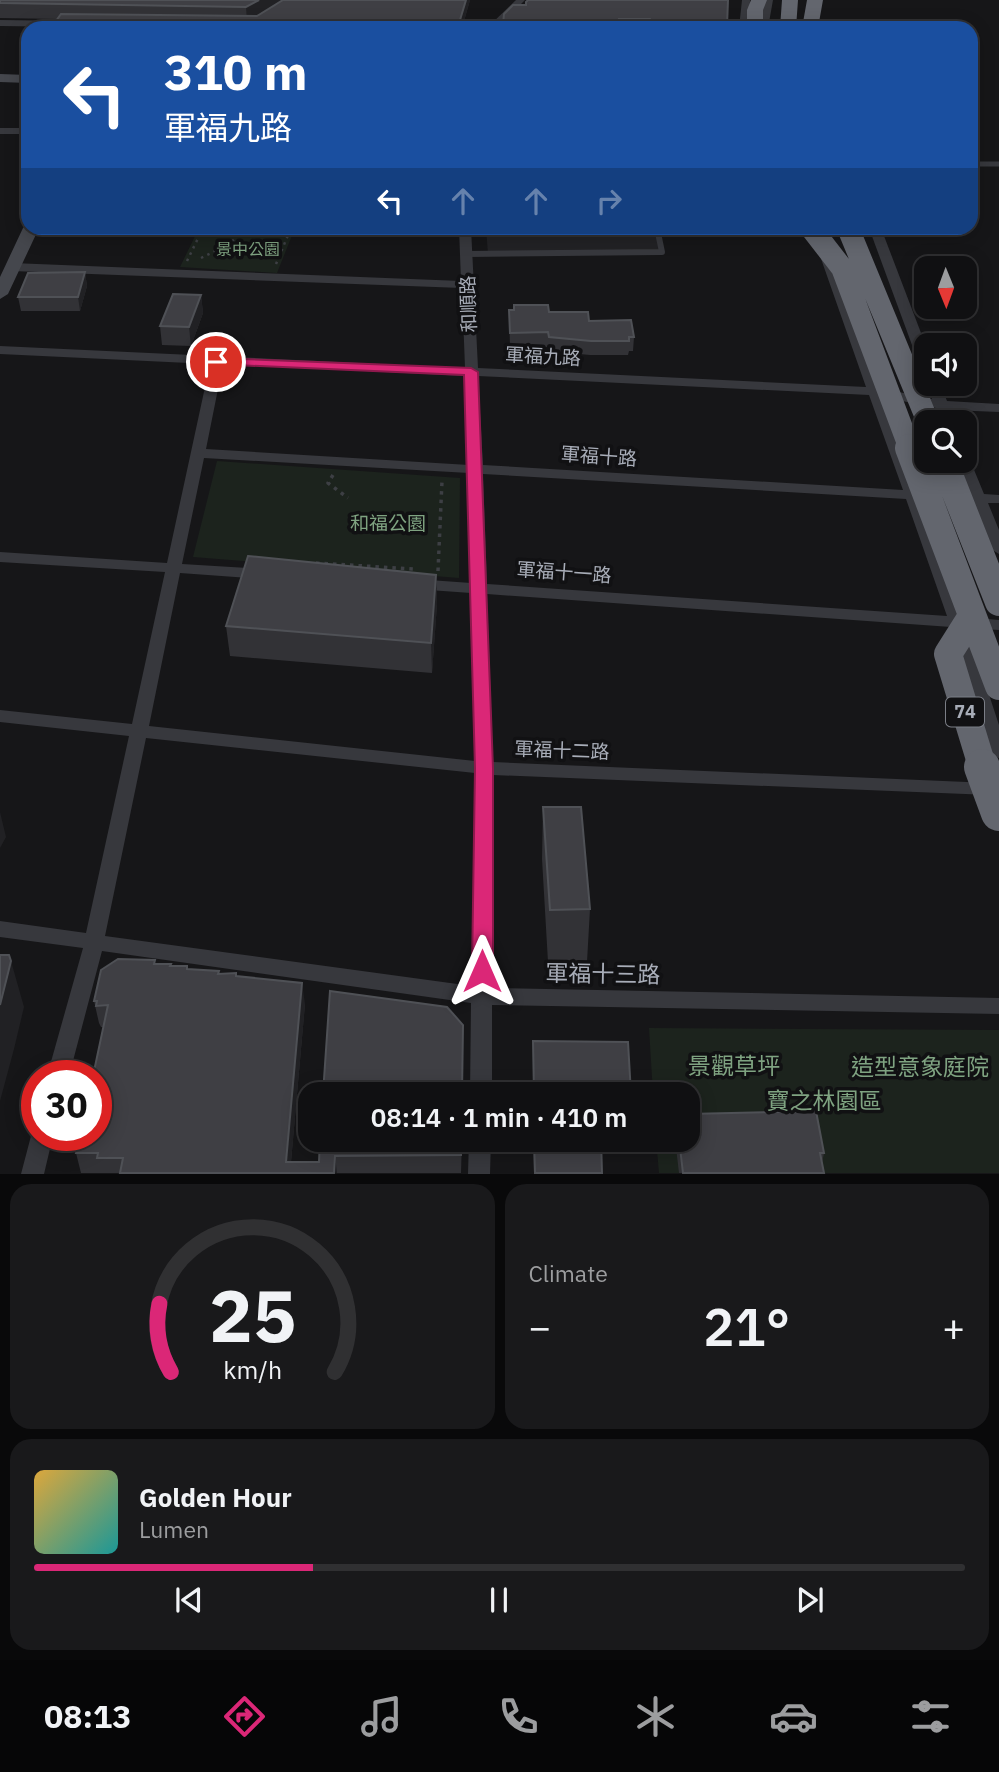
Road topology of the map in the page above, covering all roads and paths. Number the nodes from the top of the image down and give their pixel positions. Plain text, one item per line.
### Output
1 (521, 0) edge
2 (746, 0) edge
3 (759, 0) edge
4 (769, 0) edge
5 (776, 0) edge
6 (790, 0) edge
7 (817, 0) edge
8 (499, 21) edge
9 (744, 21) edge
10 (755, 21) edge
11 (764, 21) edge
12 (772, 21) edge
13 (788, 21) edge
14 (812, 21) edge
15 (816, 21) edge
16 (0, 23) edge
17 (21, 23) edge
18 (0, 78) edge
19 (21, 79) edge
20 (0, 131) edge
21 (21, 131) edge
22 (978, 164) edge
23 (999, 164) edge
24 (28, 235) edge
25 (228, 235) edge
26 (288, 235) edge
27 (465, 235) edge
28 (659, 235) edge
29 (816, 235) edge
30 (818, 235) edge
31 (829, 235) edge
32 (851, 235) edge
33 (878, 235) edge
34 (233, 242) junction
35 (281, 251) junction
36 (466, 254) junction
37 (201, 258) dead end
38 (12, 267) junction
39 (842, 268) junction
40 (274, 270) dead end
41 (467, 285) junction
42 (0, 294) edge
43 (914, 333) edge
44 (0, 350) edge
45 (216, 362) junction
46 (471, 372) junction
47 (874, 391) junction
48 (999, 408) edge
49 (926, 410) edge
50 (933, 410) edge
51 (973, 410) edge
52 (196, 453) junction
53 (340, 467) junction
54 (476, 468) junction
55 (327, 472) dead end
56 (946, 473) edge
57 (968, 473) edge
58 (430, 480) dead end
59 (911, 494) junction
60 (348, 498) dead end
61 (978, 498) junction
62 (999, 499) edge
63 (999, 549) edge
64 (0, 557) edge
65 (303, 562) edge
66 (171, 568) junction
67 (282, 575) edge
68 (394, 582) edge
69 (478, 588) junction
70 (982, 616) edge
71 (999, 686) edge
72 (0, 716) edge
73 (138, 731) junction
74 (999, 752) edge
75 (484, 768) junction
76 (999, 790) edge
77 (999, 813) edge
78 (0, 929) edge
79 (94, 943) junction
80 (482, 996) junction
81 (999, 1006) edge
82 (62, 1060) edge
83 (481, 1082) edge
84 (38, 1151) edge
85 (480, 1152) edge
86 (32, 1174) edge
87 (480, 1174) edge

1 - 8 street
2 - 9 street
3 - 10 highway
4 - 11 street
5 - 12 highway
6 - 13 highway
7 - 14 highway
7 - 15 street
16 - 17 street
18 - 19 street
20 - 21 street
22 - 23 lane
24 - 38 street
25 - 34 path
26 - 35 path
27 - 36 street, 和順路
28 - 36 lane
29 - 47 street
30 - 39 highway, bridge
31 - 39 highway, 74, bridge
32 - 50 highway, bridge
33 - 43 street
34 - 35 path
34 - 37 path
35 - 40 path
36 - 41 street, 和順路
38 - 41 street
38 - 42 street
39 - 70 highway, 74, bridge
41 - 46 street, 和順路
44 - 45 street, 軍福九路
45 - 46 street, 軍福九路
45 - 52 street
46 - 47 street, 軍福九路
46 - 54 street, 和順路
47 - 49 street, 軍福九路
47 - 59 street
48 - 51 street, 軍福九路
52 - 53 street, 軍福十路
52 - 66 street
53 - 54 street, 軍福十路
53 - 55 path
53 - 60 path
54 - 59 street, 軍福十路
54 - 69 street, 和順路
56 - 70 highway, 74, bridge
57 - 61 street
58 - 65 path
59 - 61 street, 軍福十路
59 - 70 street
61 - 62 street, 軍福十路
61 - 63 street
64 - 66 street
66 - 67 street
66 - 73 street
68 - 69 street, 軍福十一路
69 - 70 street, 軍福十一路
69 - 75 street, 和順路
70 - 71 highway, 74, bridge
70 - 74 street
70 - 77 highway, 74, bridge
72 - 73 street, 軍福十二路
73 - 75 street, 軍福十二路
73 - 79 street
75 - 76 street, 軍福十二路
75 - 80 street, 和順路
78 - 79 street, 軍福十三路
79 - 80 street, 軍福十三路
79 - 82 street
80 - 81 street, 軍福十三路
80 - 83 street, 和順路
84 - 86 street
85 - 87 street

